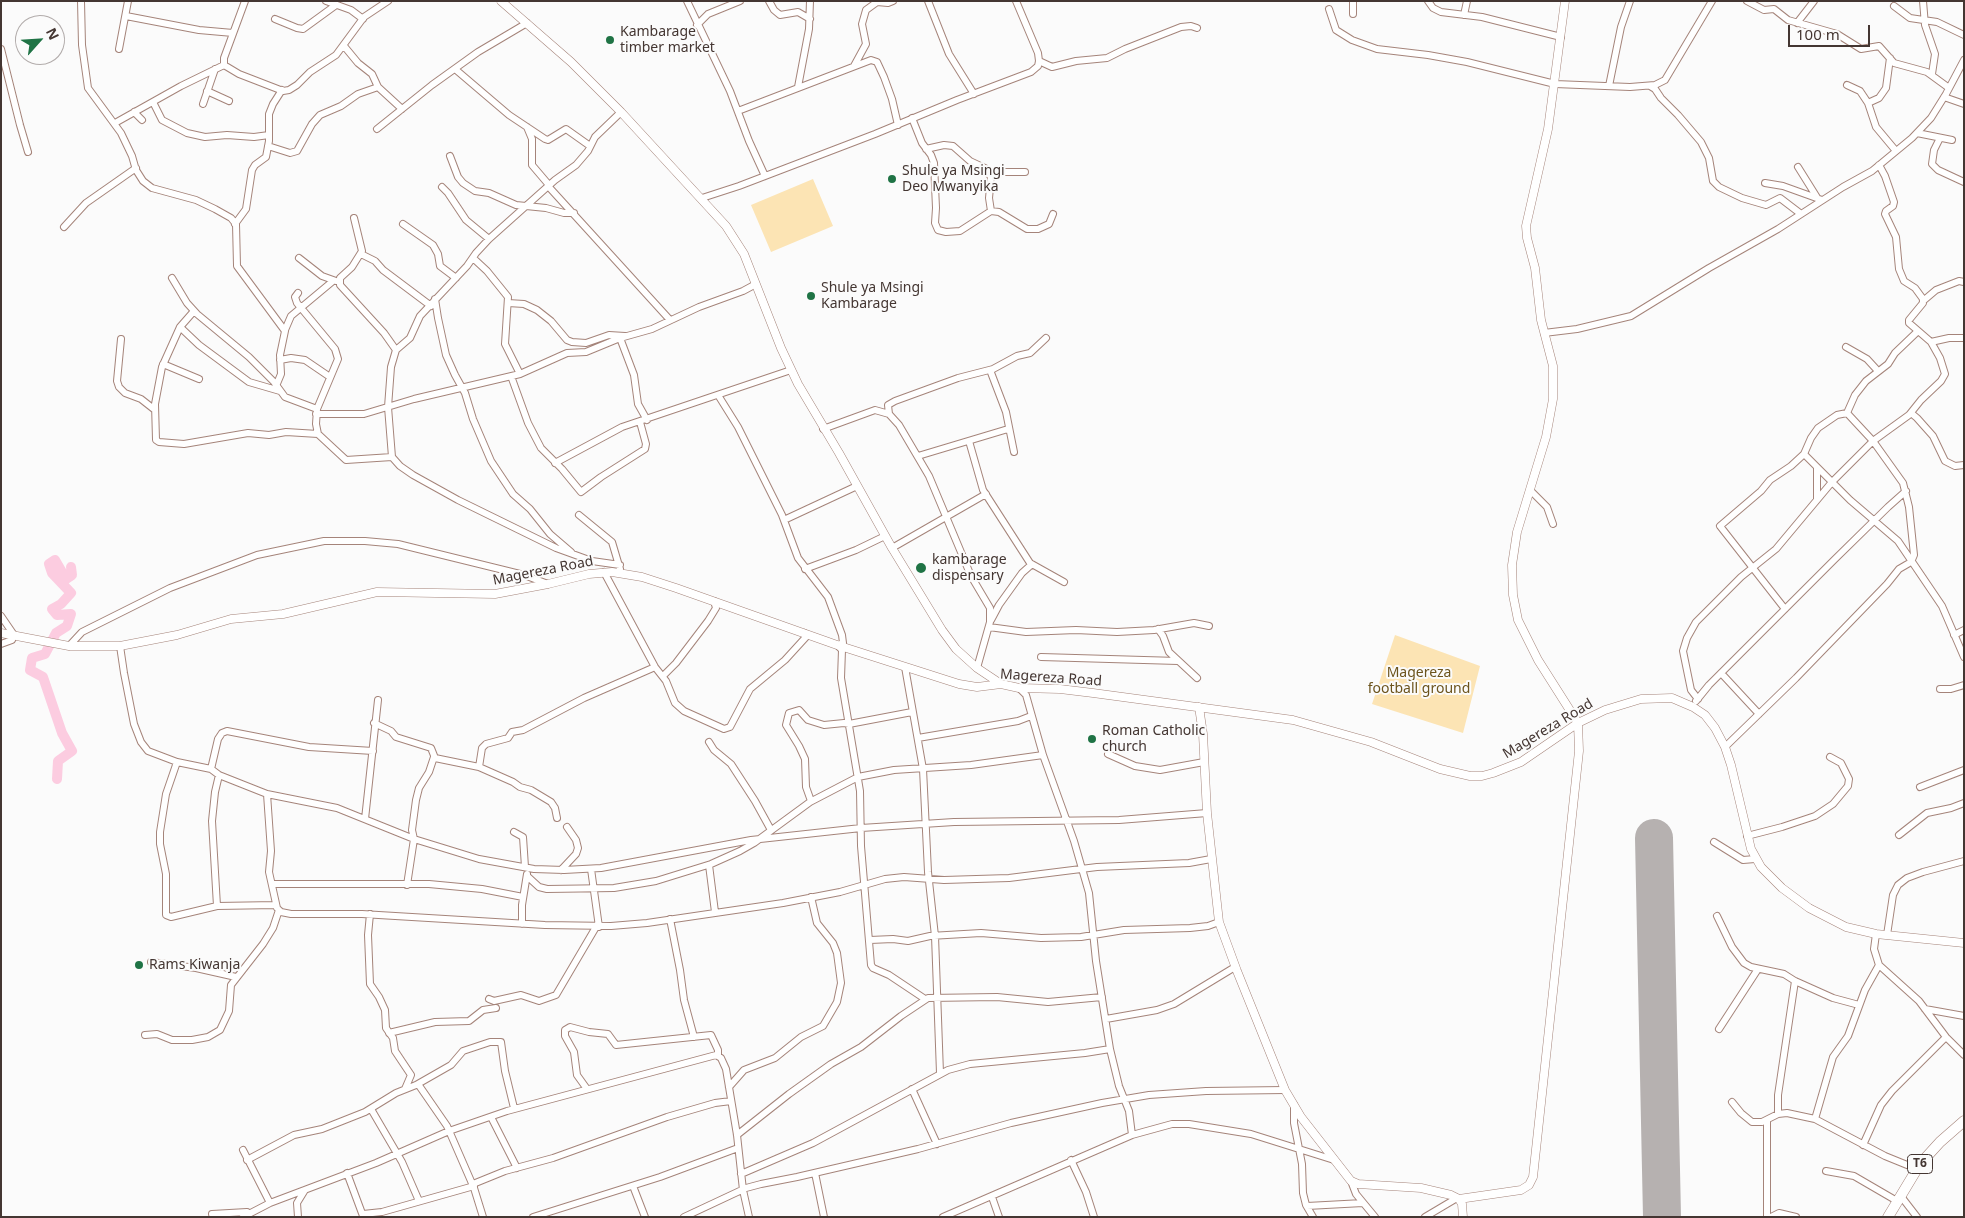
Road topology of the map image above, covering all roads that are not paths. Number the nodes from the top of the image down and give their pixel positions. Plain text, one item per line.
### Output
1 (81, 1) edge
2 (128, 1) edge
3 (245, 1) edge
4 (326, 1) edge
5 (388, 1) edge
6 (501, 1) edge
7 (687, 1) edge
8 (740, 1) edge
9 (769, 1) edge
10 (804, 1) edge
11 (810, 1) edge
12 (893, 1) edge
13 (928, 1) edge
14 (1016, 1) edge
15 (1353, 1) edge
16 (1428, 1) edge
17 (1467, 1) edge
18 (1566, 1) edge
19 (1630, 1) edge
20 (1712, 1) edge
21 (1747, 1) edge
22 (1814, 1) edge
23 (1923, 1) edge
24 (336, 3) edge
25 (1894, 6) dead end
26 (1329, 9) dead end
27 (1353, 14) dead end
28 (1464, 15) junction
29 (126, 16) junction
30 (810, 16) junction
31 (275, 19) dead end
32 (362, 19) junction
33 (1925, 19) junction
34 (527, 23) junction
35 (1797, 24) junction
36 (697, 25) junction
37 (1197, 28) dead end
38 (233, 33) junction
39 (1964, 35) edge
40 (1560, 37) junction
41 (344, 46) junction
42 (119, 49) dead end
43 (1, 50) edge
44 (1890, 58) junction
45 (1964, 60) edge
46 (1039, 61) junction
47 (224, 65) junction
48 (854, 66) junction
49 (215, 69) junction
50 (455, 69) junction
51 (1932, 74) junction
52 (1555, 84) junction
53 (1847, 85) dead end
54 (1609, 86) junction
55 (1650, 86) junction
56 (378, 87) junction
57 (798, 87) junction
58 (1949, 88) junction
59 (282, 90) junction
60 (207, 91) junction
61 (974, 94) junction
62 (1944, 97) junction
63 (230, 101) dead end
64 (153, 102) junction
65 (1868, 103) junction
66 (203, 104) dead end
67 (1964, 104) edge
68 (402, 109) junction
69 (738, 111) junction
70 (134, 112) junction
71 (621, 112) junction
72 (912, 118) junction
73 (142, 120) dead end
74 (115, 123) junction
75 (898, 125) junction
76 (527, 127) junction
77 (377, 129) dead end
78 (1918, 133) junction
79 (269, 135) junction
80 (1940, 138) junction
81 (1952, 140) dead end
82 (268, 146) junction
83 (590, 146) junction
84 (926, 149) junction
85 (1896, 151) junction
86 (28, 152) dead end
87 (450, 156) dead end
88 (1878, 165) junction
89 (1798, 167) dead end
90 (136, 168) junction
91 (988, 172) junction
92 (1025, 172) dead end
93 (765, 176) junction
94 (1964, 182) edge
95 (1765, 183) dead end
96 (549, 186) junction
97 (442, 187) dead end
98 (702, 198) junction
99 (1820, 200) junction
100 (525, 206) junction
101 (992, 211) junction
102 (574, 214) junction
103 (1053, 214) dead end
104 (1800, 214) junction
105 (354, 218) dead end
106 (235, 224) junction
107 (403, 224) dead end
108 (64, 227) dead end
109 (489, 240) junction
110 (361, 254) junction
111 (299, 258) dead end
112 (472, 258) junction
113 (172, 278) dead end
114 (456, 278) junction
115 (336, 281) junction
116 (1964, 282) edge
117 (756, 284) junction
118 (298, 292) dead end
119 (436, 299) junction
120 (1923, 301) junction
121 (508, 303) junction
122 (430, 306) junction
123 (300, 308) junction
124 (194, 311) junction
125 (670, 320) junction
126 (180, 327) junction
127 (285, 330) junction
128 (1918, 331) junction
129 (1544, 334) junction
130 (623, 337) junction
131 (1046, 338) dead end
132 (1964, 338) edge
133 (121, 339) dead end
134 (1931, 342) junction
135 (1846, 347) dead end
136 (396, 350) junction
137 (280, 360) junction
138 (163, 364) junction
139 (791, 370) junction
140 (990, 370) junction
141 (1878, 371) junction
142 (520, 374) junction
143 (511, 376) junction
144 (330, 377) junction
145 (199, 378) dead end
146 (278, 388) junction
147 (463, 389) junction
148 (718, 395) junction
149 (388, 407) junction
150 (155, 410) junction
151 (316, 412) junction
152 (1847, 413) junction
153 (1911, 413) junction
154 (889, 414) junction
155 (647, 420) junction
156 (640, 422) junction
157 (823, 429) junction
158 (1008, 429) junction
159 (318, 434) junction
160 (969, 441) junction
161 (1873, 441) junction
162 (1014, 452) dead end
163 (1804, 454) junction
164 (918, 456) junction
165 (392, 457) junction
166 (555, 463) junction
167 (1964, 465) edge
168 (1817, 468) junction
169 (1832, 482) junction
170 (857, 486) junction
171 (1530, 490) junction
172 (1906, 491) junction
173 (986, 494) junction
174 (1818, 499) junction
175 (579, 515) dead end
176 (946, 518) junction
177 (784, 520) junction
178 (1875, 520) junction
179 (1553, 524) dead end
180 (885, 536) junction
181 (892, 548) junction
182 (573, 554) junction
183 (1910, 562) junction
184 (1031, 565) junction
185 (1753, 568) junction
186 (620, 569) junction
187 (805, 569) junction
188 (604, 572) junction
189 (1064, 582) dead end
190 (548, 584) junction
191 (714, 601) junction
192 (1785, 609) junction
193 (1, 616) edge
194 (989, 625) junction
195 (1209, 626) dead end
196 (1158, 629) junction
197 (1964, 630) edge
198 (1, 633) edge
199 (804, 633) junction
200 (14, 635) junction
201 (1954, 635) junction
202 (1, 644) edge
203 (837, 645) junction
204 (69, 646) junction
205 (120, 646) junction
206 (1041, 657) dead end
207 (1964, 657) edge
208 (1178, 661) junction
209 (655, 667) junction
210 (904, 667) junction
211 (977, 668) junction
212 (1721, 672) junction
213 (663, 676) junction
214 (1197, 678) dead end
215 (1001, 684) junction
216 (1964, 686) edge
217 (1019, 688) junction
218 (1940, 689) dead end
219 (1698, 698) junction
220 (378, 700) dead end
221 (1200, 707) junction
222 (1694, 707) junction
223 (912, 712) junction
224 (1760, 714) junction
225 (1031, 716) junction
226 (374, 723) junction
227 (1578, 723) junction
228 (849, 724) junction
229 (918, 738) junction
230 (709, 742) dead end
231 (1725, 747) junction
232 (373, 751) junction
233 (1108, 754) dead end
234 (1043, 755) junction
235 (434, 756) junction
236 (1830, 757) dead end
237 (177, 762) junction
238 (1204, 762) junction
239 (478, 767) junction
240 (211, 769) junction
241 (924, 769) junction
242 (1964, 770) edge
243 (219, 775) junction
244 (858, 777) junction
245 (1920, 787) dead end
246 (267, 794) junction
247 (811, 801) junction
248 (1964, 803) edge
249 (1207, 813) junction
250 (556, 818) dead end
251 (365, 819) junction
252 (1066, 820) junction
253 (927, 824) junction
254 (567, 827) dead end
255 (861, 828) junction
256 (771, 830) junction
257 (514, 832) dead end
258 (1899, 835) dead end
259 (1748, 836) junction
260 (414, 839) junction
261 (759, 839) junction
262 (1714, 842) dead end
263 (1212, 859) junction
264 (1756, 860) junction
265 (1964, 861) edge
266 (709, 865) junction
267 (527, 867) junction
268 (591, 869) junction
269 (561, 870) junction
270 (1083, 870) junction
271 (527, 876) junction
272 (929, 878) junction
273 (272, 884) junction
274 (408, 885) junction
275 (864, 886) junction
276 (594, 889) junction
277 (523, 897) junction
278 (811, 897) junction
279 (218, 906) junction
280 (278, 908) junction
281 (715, 912) junction
282 (370, 914) junction
283 (1717, 916) dead end
284 (670, 919) junction
285 (1219, 922) junction
286 (522, 924) junction
287 (598, 927) junction
288 (1876, 934) junction
289 (1093, 935) junction
290 (1888, 935) junction
291 (934, 936) junction
292 (870, 940) junction
293 (1964, 942) edge
294 (151, 962) dead end
295 (1879, 965) junction
296 (1235, 967) junction
297 (1758, 969) junction
298 (236, 977) junction
299 (1795, 981) junction
300 (936, 997) junction
301 (1102, 997) junction
302 (488, 999) dead end
303 (925, 999) junction
304 (1859, 1005) junction
305 (496, 1008) dead end
306 (1925, 1009) junction
307 (1964, 1016) edge
308 (1106, 1019) junction
309 (1719, 1029) dead end
310 (390, 1033) junction
311 (145, 1035) dead end
312 (694, 1037) junction
313 (1946, 1037) junction
314 (1110, 1049) junction
315 (718, 1055) junction
316 (1964, 1055) edge
317 (940, 1073) junction
318 (418, 1084) junction
319 (729, 1087) junction
320 (405, 1089) junction
321 (587, 1089) junction
322 (912, 1089) junction
323 (1285, 1090) junction
324 (1125, 1100) junction
325 (731, 1102) junction
326 (1732, 1102) dead end
327 (1294, 1105) junction
328 (514, 1108) junction
329 (371, 1109) junction
330 (1778, 1114) junction
331 (491, 1116) junction
332 (1815, 1119) junction
333 (1767, 1120) junction
334 (1964, 1121) edge
335 (1756, 1123) junction
336 (449, 1131) junction
337 (1766, 1134) junction
338 (737, 1135) junction
339 (1132, 1135) junction
340 (937, 1144) junction
341 (1862, 1145) junction
342 (738, 1148) junction
343 (243, 1150) dead end
344 (1299, 1150) junction
345 (397, 1153) junction
346 (247, 1160) junction
347 (1071, 1160) junction
348 (1334, 1160) junction
349 (517, 1168) junction
350 (1917, 1169) junction
351 (1826, 1170) dead end
352 (347, 1173) junction
353 (815, 1173) junction
354 (741, 1174) junction
355 (1351, 1181) junction
356 (473, 1185) junction
357 (633, 1186) junction
358 (305, 1190) junction
359 (743, 1190) junction
360 (992, 1196) junction
361 (1898, 1198) junction
362 (1458, 1199) junction
363 (419, 1201) junction
364 (270, 1203) junction
365 (1364, 1203) junction
366 (1306, 1206) junction
367 (251, 1212) junction
368 (212, 1214) dead end
369 (386, 1214) edge
370 (363, 1215) edge
371 (243, 1217) edge
372 (298, 1217) edge
373 (483, 1217) edge
374 (533, 1217) edge
375 (645, 1217) edge
376 (684, 1217) edge
377 (749, 1217) edge
378 (824, 1217) edge
379 (943, 1217) edge
380 (999, 1217) edge
381 (1094, 1217) edge
382 (1313, 1217) edge
383 (1375, 1217) edge
384 (1425, 1217) edge
385 (1463, 1217) edge
386 (1769, 1217) edge
387 (1796, 1217) edge
388 (1888, 1217) edge
389 (1917, 1217) edge

1 - 74 street
2 - 29 street
3 - 38 street
4 - 24 street
5 - 32 street
6 - 34 street
7 - 36 street
8 - 36 street
9 - 30 street
10 - 30 street
11 - 30 street
12 - 48 street
13 - 61 street
14 - 46 street
15 - 27 street
16 - 28 street
17 - 28 street
18 - 40 street
19 - 54 street
20 - 55 street
21 - 35 street
22 - 35 street
23 - 33 street
24 - 31 street
24 - 32 street
25 - 33 street
26 - 52 street
28 - 40 street
29 - 38 street
29 - 42 street
30 - 57 street
32 - 41 street
33 - 39 street
33 - 51 street
34 - 50 street
34 - 71 street
35 - 44 street
36 - 69 street
37 - 46 street
38 - 47 street
40 - 52 street
41 - 56 street
41 - 59 street
43 - 86 street
44 - 51 street
44 - 65 street
45 - 58 street
46 - 61 street
47 - 49 street
47 - 59 street
48 - 57 street
48 - 75 street
49 - 60 street
49 - 64 street
50 - 68 street
50 - 76 street
51 - 58 street
52 - 54 street
52 - 129 street
53 - 65 street
54 - 55 street
55 - 104 street
56 - 68 street
56 - 82 street
57 - 69 street
58 - 62 street
59 - 79 street
60 - 63 street
60 - 66 street
61 - 72 street
62 - 67 street
62 - 78 street
64 - 70 street
64 - 79 street
65 - 85 street
68 - 77 street
69 - 93 street
70 - 73 street
70 - 74 street
71 - 83 street
71 - 98 street
72 - 75 street
72 - 84 street
74 - 90 street
75 - 93 street
76 - 83 street
76 - 96 street
78 - 80 street
78 - 85 street
79 - 82 street
80 - 81 street
80 - 94 street
82 - 106 street
83 - 96 street
84 - 91 street
84 - 101 street
85 - 88 street
87 - 100 street
88 - 99 street
88 - 120 street
89 - 99 street
90 - 106 street
90 - 108 street
91 - 92 street
91 - 101 street
93 - 98 street
95 - 99 street
96 - 100 street
96 - 102 street
97 - 109 street
98 - 117 street
99 - 104 street
100 - 102 street
100 - 109 street
101 - 103 street
102 - 125 street
104 - 129 street
105 - 110 street
106 - 127 street
107 - 114 street
109 - 112 street
110 - 115 street
110 - 122 street
111 - 115 street
112 - 114 street
112 - 121 street
113 - 124 street
114 - 119 street
115 - 123 street
115 - 136 street
116 - 120 street
117 - 125 street
117 - 139 street
118 - 123 street
119 - 122 street
119 - 147 street
120 - 128 street
121 - 130 street
121 - 142 street
122 - 136 street
123 - 127 street
123 - 144 street
124 - 126 street
124 - 146 street
125 - 130 street
126 - 138 street
126 - 146 street
127 - 137 street
128 - 134 street
128 - 141 street
129 - 171 street
130 - 142 street
130 - 155 street
131 - 140 street
132 - 134 street
133 - 150 street
134 - 153 street
135 - 141 street
136 - 149 street
137 - 144 street
137 - 146 street
138 - 145 street
138 - 150 street
139 - 148 street
139 - 157 street
140 - 154 street
140 - 158 street
141 - 152 street
142 - 143 street
143 - 147 street
143 - 166 street
144 - 151 street
146 - 151 street
147 - 149 street
147 - 182 street
148 - 155 street
148 - 177 street
149 - 151 street
149 - 165 street
150 - 159 street
151 - 159 street
152 - 161 street
152 - 163 street
153 - 161 street
153 - 167 street
154 - 157 street
154 - 164 street
155 - 156 street
156 - 166 street
156 - 166 street
157 - 170 street
158 - 160 street
158 - 162 street
159 - 165 street
160 - 164 street
160 - 173 street
161 - 169 street
161 - 172 street
163 - 168 street
163 - 185 street
164 - 176 street
165 - 182 street
168 - 169 street
168 - 174 street
169 - 174 street
169 - 178 street
170 - 177 street
170 - 180 street
171 - 179 street
171 - 227 street
172 - 178 street
172 - 183 street
173 - 176 street
173 - 184 street
174 - 185 street
175 - 186 street
176 - 181 street
176 - 194 street
177 - 187 street
178 - 183 street
178 - 192 street
180 - 181 street
180 - 187 street
181 - 211 street
182 - 186 street
183 - 201 street
183 - 224 street
184 - 189 street
184 - 194 street
185 - 192 street
185 - 219 street
186 - 188 street, Magereza Road
186 - 191 street, Magereza Road
187 - 203 street
188 - 190 street, Magereza Road
188 - 209 street
190 - 204 street
190 - 205 street, Magereza Road
191 - 199 street, Magereza Road
191 - 213 street
192 - 212 street
193 - 200 street
194 - 196 street
194 - 211 street
195 - 196 street
196 - 208 street
197 - 201 street
198 - 200 street, Magereza Road
199 - 203 street, Magereza Road
199 - 213 street
200 - 202 street
200 - 204 street, Magereza Road
201 - 207 street
203 - 210 street, Magereza Road
203 - 228 street
204 - 205 street, Magereza Road
205 - 237 street
206 - 208 street
208 - 214 street
209 - 213 street
209 - 239 street
210 - 215 street, Magereza Road
210 - 223 street
211 - 215 street
212 - 219 street
212 - 224 street
215 - 217 street, Magereza Road
216 - 218 street
217 - 221 street, Magereza Road
217 - 225 street
219 - 222 street
220 - 226 street
221 - 227 street, Magereza Road
221 - 238 street
222 - 227 street, Magereza Road
222 - 231 street, Magereza Road
223 - 228 street
223 - 229 street
224 - 231 street
225 - 229 street
225 - 234 street
226 - 232 street
226 - 235 street
227 - 362 street
228 - 244 street
228 - 247 street
229 - 241 street
230 - 256 street
231 - 259 street, Magereza Road
232 - 240 street
232 - 251 street
233 - 238 street
234 - 241 street
234 - 252 street
235 - 239 street
235 - 260 street
236 - 259 street
237 - 240 street
237 - 279 street
238 - 249 street
239 - 250 street
240 - 243 street
241 - 244 street
241 - 253 street
242 - 245 street
243 - 246 street
243 - 279 street
244 - 247 street
244 - 255 street
246 - 251 street
246 - 273 street
247 - 256 street
248 - 258 street
249 - 252 street
249 - 263 street
251 - 260 street
252 - 253 street
252 - 270 street
253 - 255 street
253 - 272 street
254 - 269 street
255 - 261 street
255 - 275 street
256 - 261 street
257 - 267 street
259 - 264 street, Magereza Road
260 - 267 street
260 - 274 street
261 - 266 street
261 - 268 street
262 - 264 street
263 - 270 street
263 - 285 street
264 - 288 street, Magereza Road
265 - 290 street
266 - 276 street
266 - 281 street
267 - 269 street
267 - 271 street
268 - 269 street
268 - 276 street
270 - 272 street
270 - 289 street
271 - 276 street
271 - 277 street
272 - 275 street
272 - 291 street
273 - 274 street
273 - 280 street
274 - 277 street
275 - 278 street
275 - 292 street
276 - 287 street
277 - 286 street
278 - 281 street
278 - 319 street
279 - 280 street
280 - 282 street
280 - 298 street
281 - 284 street
282 - 286 street
282 - 310 street
283 - 297 street
284 - 287 street
284 - 312 street
285 - 289 street
285 - 296 street
286 - 287 street
287 - 302 street
288 - 290 street, Magereza Road
288 - 295 street
289 - 291 street
289 - 301 street
290 - 293 street, Magereza Road
291 - 292 street
291 - 300 street
292 - 303 street
294 - 298 street
295 - 304 street
295 - 306 street
296 - 308 street
296 - 323 street
297 - 299 street
297 - 309 street
298 - 311 street
299 - 304 street
299 - 330 street
300 - 301 street
300 - 303 street
300 - 317 street
301 - 308 street
303 - 338 street
304 - 332 street
305 - 310 street
306 - 307 street
306 - 313 street
308 - 314 street
310 - 320 street
312 - 315 street
312 - 321 street
313 - 316 street
313 - 341 street
314 - 317 street
314 - 324 street
315 - 319 street
315 - 321 street
317 - 322 street
318 - 320 street
318 - 328 street
318 - 336 street
319 - 325 street
320 - 329 street
321 - 328 street
322 - 340 street
322 - 354 street
323 - 324 street
323 - 327 street
324 - 339 street
324 - 340 street
325 - 338 street
325 - 349 street
326 - 335 street
327 - 344 street
327 - 348 street
328 - 331 street
329 - 345 street
329 - 346 street
330 - 332 street
330 - 333 street
331 - 336 street
331 - 349 street
332 - 341 street
333 - 335 street
333 - 337 street
334 - 350 highway, T6
335 - 337 street
336 - 345 street
336 - 356 street
337 - 386 street
338 - 342 street
339 - 344 street
339 - 347 street
340 - 353 street
341 - 350 street
342 - 354 street
342 - 357 street
343 - 346 street
344 - 348 street
344 - 366 street
345 - 352 street
345 - 363 street
346 - 364 street
347 - 360 street
347 - 381 street
348 - 355 street
349 - 356 street
350 - 361 highway, T6
351 - 361 street
352 - 358 street
352 - 370 street
353 - 359 street
353 - 378 street
354 - 359 street
355 - 362 street
355 - 365 street
356 - 363 street
356 - 373 street
357 - 374 street
357 - 375 street
358 - 364 street
358 - 372 street
359 - 376 street
359 - 377 street
360 - 379 street
360 - 380 street
361 - 388 highway, T6
361 - 389 street
362 - 384 street
362 - 385 street
363 - 369 street
364 - 367 street
365 - 366 street
365 - 383 street
366 - 382 street
367 - 368 street
367 - 371 street
369 - 370 street
386 - 387 street

